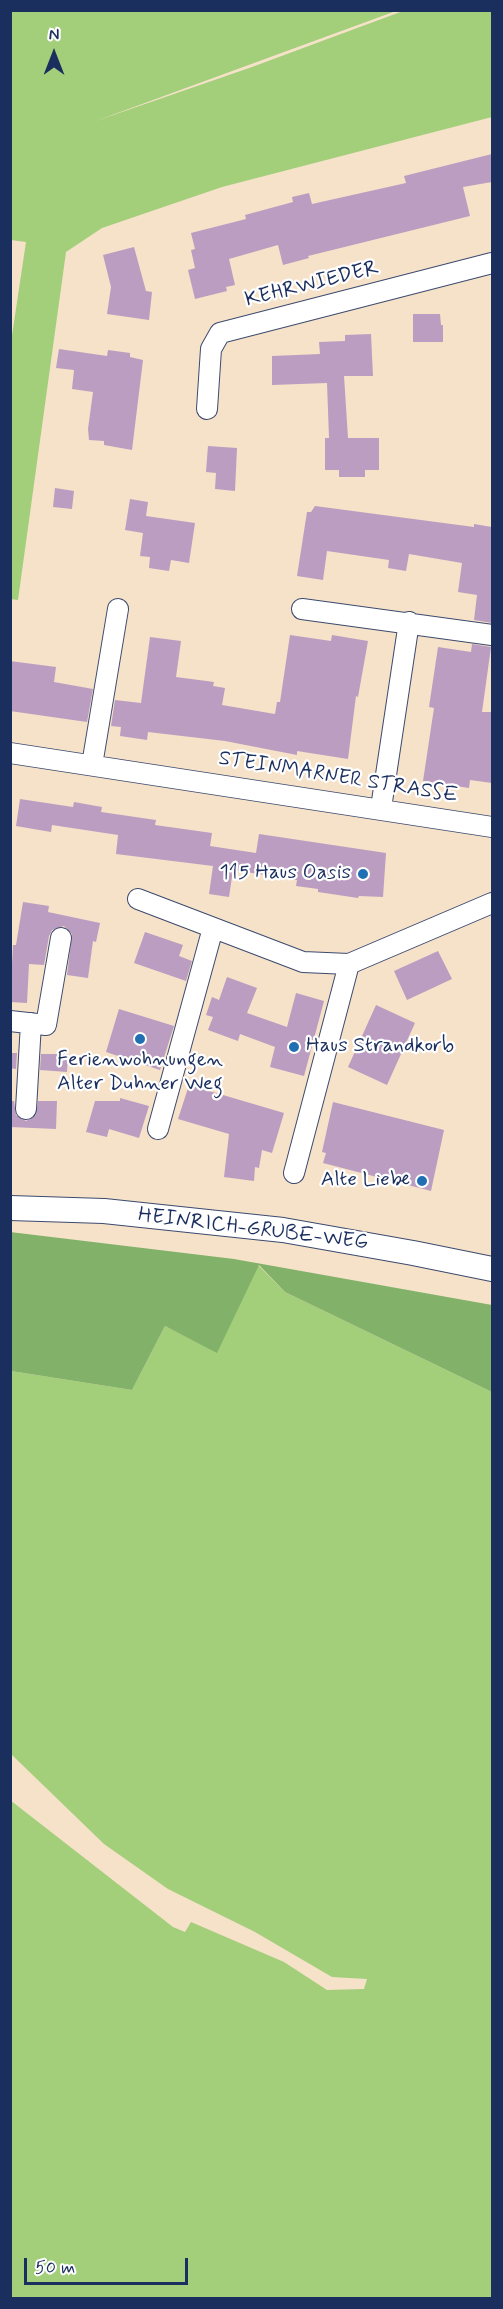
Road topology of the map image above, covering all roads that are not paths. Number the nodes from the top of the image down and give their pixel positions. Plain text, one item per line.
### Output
1 (492, 263) edge
2 (207, 409) dead end
3 (118, 609) dead end
4 (302, 609) dead end
5 (409, 622) junction
6 (492, 635) edge
7 (10, 753) edge
8 (92, 765) junction
9 (381, 808) junction
10 (492, 827) edge
11 (138, 899) dead end
12 (492, 903) edge
13 (213, 928) junction
14 (61, 938) dead end
15 (349, 964) junction
16 (10, 1021) edge
17 (31, 1023) junction
18 (26, 1109) dead end
19 (158, 1129) dead end
20 (294, 1173) dead end
21 (10, 1208) edge
22 (492, 1269) edge

1 - 2 street, KEHRWIEDER
3 - 8 street
4 - 5 street
5 - 6 street
5 - 9 street
7 - 8 street, STEINMARNER STRASSE
8 - 9 street, STEINMARNER STRASSE
9 - 10 street, STEINMARNER STRASSE
11 - 13 street
12 - 15 street
13 - 15 street
13 - 19 street
14 - 17 street
15 - 20 street
16 - 17 street
17 - 18 street
21 - 22 street, HEINRICH-GRUBE-WEG

